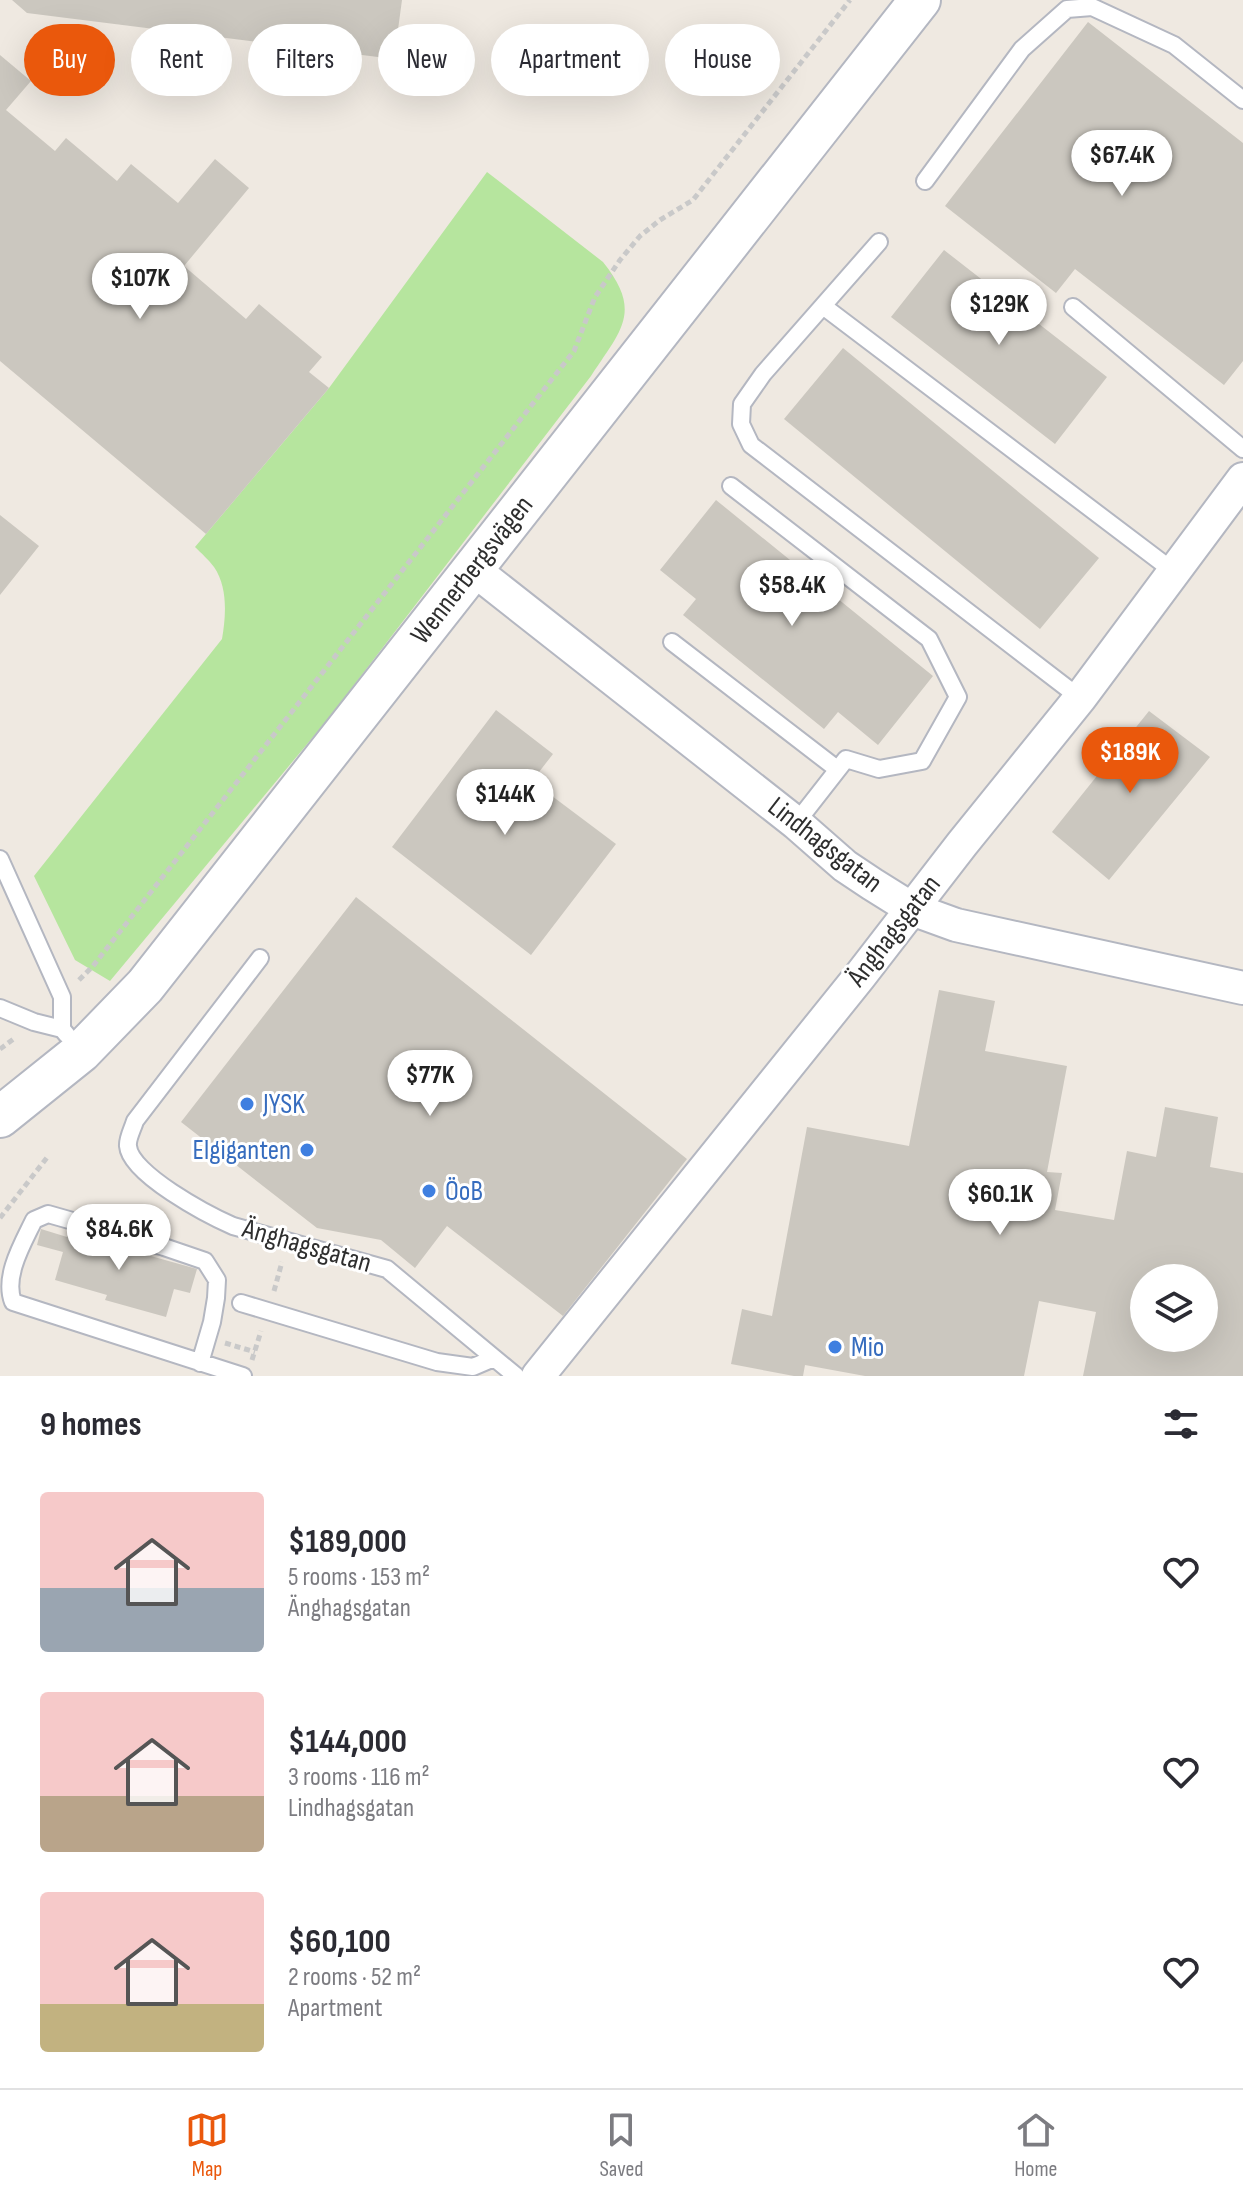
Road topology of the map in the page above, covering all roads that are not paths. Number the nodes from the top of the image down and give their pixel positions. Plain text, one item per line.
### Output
1 (920, 0) edge
2 (1243, 100) edge
3 (925, 181) dead end
4 (879, 242) dead end
5 (823, 306) junction
6 (1073, 307) dead end
7 (1243, 449) edge
8 (1243, 479) edge
9 (731, 486) dead end
10 (473, 569) junction
11 (1173, 571) junction
12 (672, 642) dead end
13 (1080, 698) junction
14 (837, 769) junction
15 (796, 823) junction
16 (0, 859) edge
17 (912, 909) junction
18 (260, 958) dead end
19 (1243, 988) edge
20 (0, 1008) edge
21 (71, 1040) junction
22 (0, 1117) edge
23 (241, 1303) dead end
24 (494, 1358) junction
25 (200, 1363) junction
26 (243, 1376) edge
27 (516, 1376) edge
28 (538, 1376) edge

1 - 10 street, Wennerbergsvägen
2 - 3 lane
4 - 5 lane
5 - 11 lane
5 - 13 lane
6 - 7 lane
8 - 11 street, Änghagsgatan
9 - 14 lane
10 - 15 street, Lindhagsgatan
10 - 21 street, Wennerbergsvägen
11 - 13 street, Änghagsgatan
12 - 14 lane
13 - 17 street, Änghagsgatan
14 - 15 lane
15 - 17 street, Lindhagsgatan
16 - 21 lane
17 - 19 street, Lindhagsgatan
17 - 28 street, Änghagsgatan
18 - 24 lane, Änghagsgatan
20 - 21 lane
21 - 22 street, Wennerbergsvägen
23 - 24 lane
24 - 27 lane, Änghagsgatan
25 - 25 lane
25 - 26 lane

